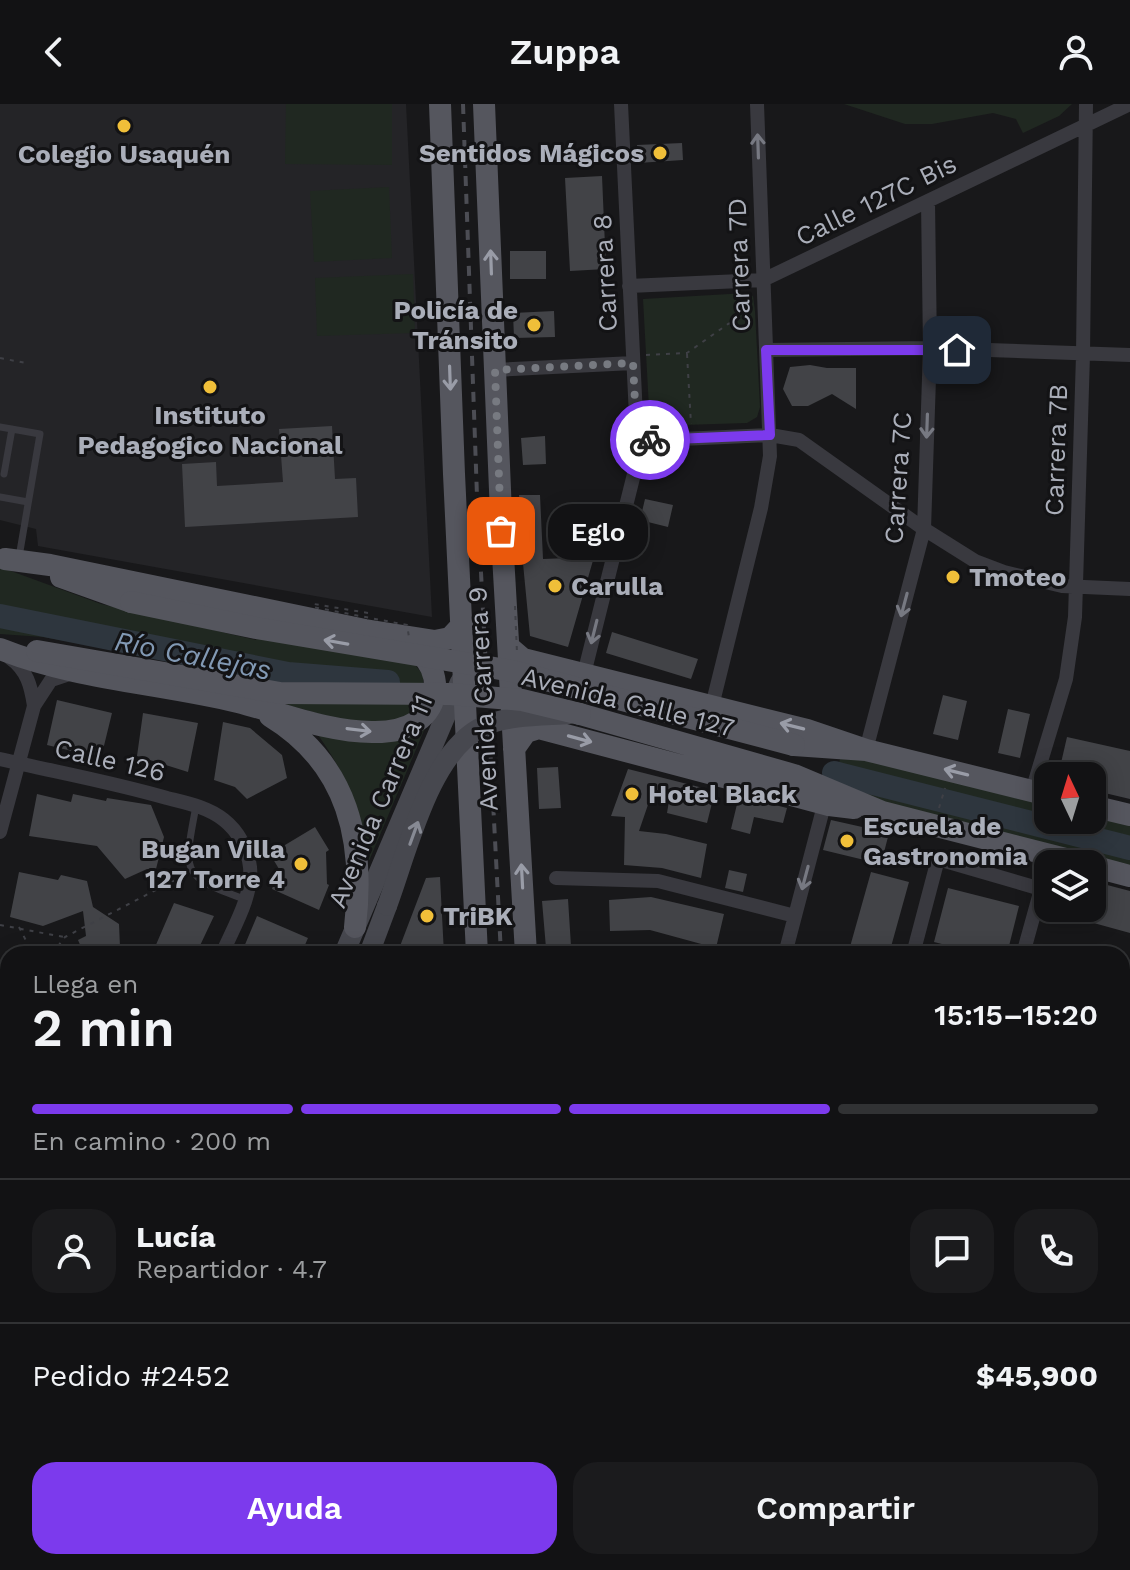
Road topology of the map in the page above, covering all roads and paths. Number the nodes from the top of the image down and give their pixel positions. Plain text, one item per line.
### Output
1 (440, 104) edge
2 (484, 104) edge
3 (621, 104) edge
4 (757, 104) edge
5 (1086, 104) edge
6 (1130, 104) edge
7 (1086, 126) junction
8 (928, 202) junction
9 (763, 280) junction
10 (629, 286) junction
11 (755, 311) dead end
12 (930, 348) junction
13 (766, 350) junction
14 (687, 353) junction
15 (1083, 355) junction
16 (1130, 355) edge
17 (0, 358) edge
18 (639, 359) junction
19 (26, 363) dead end
20 (495, 370) junction
21 (691, 425) dead end
22 (0, 427) edge
23 (12, 429) junction
24 (770, 435) junction
25 (637, 441) junction
26 (4, 474) dead end
27 (0, 497) edge
28 (28, 502) junction
29 (924, 529) junction
30 (10, 560) edge
31 (1075, 587) junction
32 (1130, 589) edge
33 (515, 606) dead end
34 (520, 606) dead end
35 (412, 621) dead end
36 (366, 622) junction
37 (463, 624) junction
38 (410, 642) dead end
39 (516, 646) junction
40 (0, 649) edge
41 (465, 669) junction
42 (79, 671) junction
43 (584, 674) junction
44 (34, 706) junction
45 (712, 706) junction
46 (256, 707) junction
47 (580, 714) junction
48 (514, 749) junction
49 (866, 750) junction
50 (0, 759) edge
51 (1047, 762) edge
52 (17, 763) junction
53 (794, 775) junction
54 (947, 778) dead end
55 (1034, 792) edge
56 (822, 803) junction
57 (202, 808) junction
58 (1106, 809) edge
59 (882, 812) junction
60 (937, 815) dead end
61 (1130, 815) edge
62 (0, 832) edge
63 (1034, 851) edge
64 (1106, 870) edge
65 (190, 872) junction
66 (1130, 876) edge
67 (556, 878) dead end
68 (244, 899) junction
69 (795, 916) junction
70 (0, 925) edge
71 (19, 927) junction
72 (355, 927) junction
73 (65, 937) junction
74 (29, 946) edge
75 (58, 946) edge
76 (225, 946) edge
77 (347, 946) edge
78 (372, 946) edge
79 (477, 946) edge
80 (526, 946) edge
81 (787, 946) edge
82 (915, 946) edge
83 (1025, 946) edge

1 -> 37 main road, Avenida Carrera 9
20 -> 2 main road, Avenida Carrera 9
3 - 10 street, Carrera 8
9 -> 4 street, Carrera 7D
5 - 7 street, Carrera 7B
6 - 7 street, Calle 127C Bis
7 - 8 street, Calle 127C Bis
7 - 15 street, Carrera 7B
8 - 9 street, Calle 127C Bis
8 - 12 street, Carrera 7C
9 - 10 street, Calle 127C Bis
9 - 13 street, Carrera 7D
10 - 18 street, Carrera 8
11 - 14 path
12 - 13 street
12 - 15 street
12 -> 29 street, Carrera 7C
13 - 24 street, Carrera 7D
14 - 18 path
14 - 21 path
15 - 16 street
15 - 31 street, Carrera 7B
17 - 19 path
18 - 20 street
18 - 25 street, Carrera 8
20 - 39 main road, Avenida Carrera 9
22 - 23 lane
23 - 26 lane
23 - 28 lane
24 - 25 street
24 - 29 street
24 - 45 street, Carrera 7D
25 -> 43 street, Carrera 8
27 - 28 lane
28 - 30 lane
29 - 31 street
29 -> 49 street, Carrera 7C
30 - 36 main road
49 -> 30 main road, Avenida Calle 127, bridge
31 - 32 street
31 - 51 street, Carrera 7B
33 - 39 path, bridge
34 - 39 path, bridge
35 - 36 path
36 - 37 main road
36 - 38 path, bridge
46 -> 36 main road
37 - 41 main road, Avenida Carrera 9
39 - 43 main road
39 - 48 main road, Avenida Carrera 9
40 - 42 main road
40 - 44 street
40 - 47 main road, Avenida Calle 127, bridge
41 - 72 main road, Avenida Carrera 11
41 - 79 main road, Avenida Carrera 9
42 - 44 street
42 - 46 main road
43 - 45 main road
44 - 52 street
49 -> 45 main road
46 - 72 main road
47 - 53 main road, Avenida Calle 127
78 -> 47 main road, Avenida Carrera 11, bridge
48 -> 56 main road
80 -> 48 main road, Avenida Carrera 9
55 -> 49 main road, Avenida Calle 127
50 - 52 street, Calle 126
52 - 57 street, Calle 126
52 - 62 street
53 - 56 street
53 - 59 main road, Avenida Calle 127
54 - 60 path
56 - 59 main road
56 -> 69 street
57 - 65 lane
57 - 68 street
58 - 61 main road
59 - 63 main road, Avenida Calle 127
64 - 66 main road
65 - 68 lane
65 - 73 path
67 - 69 street
68 - 76 street
69 - 81 street
70 - 71 path
71 - 73 path
71 - 74 path
72 - 77 main road, Avenida Carrera 11
73 - 75 path
82 - 83 street

